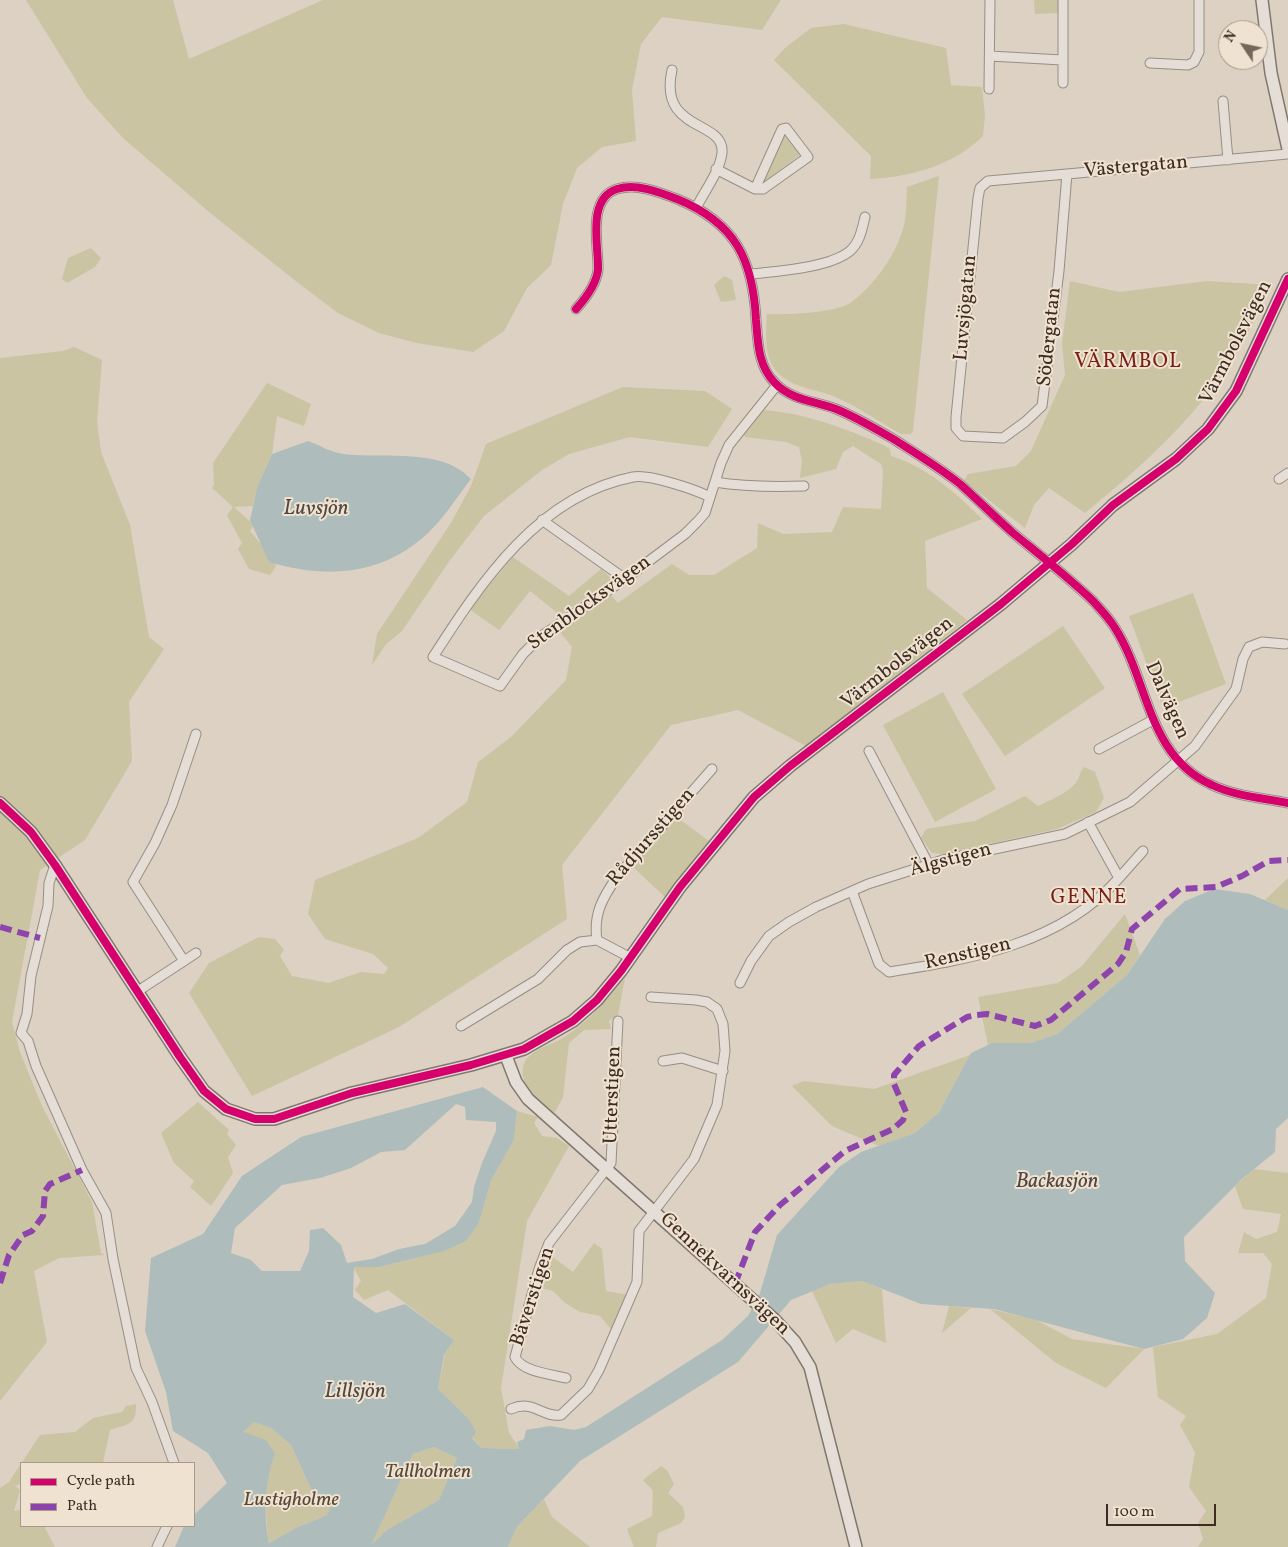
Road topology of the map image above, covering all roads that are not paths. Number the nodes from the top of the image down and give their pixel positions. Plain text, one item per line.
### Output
1 (990, 0) edge
2 (1063, 0) edge
3 (1199, 0) edge
4 (1262, 0) edge
5 (990, 56) junction
6 (1062, 60) junction
7 (1150, 63) dead end
8 (672, 70) dead end
9 (1063, 83) dead end
10 (989, 90) dead end
11 (1223, 101) dead end
12 (1288, 150) edge
13 (1288, 154) edge
14 (1228, 160) junction
15 (716, 169) junction
16 (1067, 174) junction
17 (985, 183) joint
18 (755, 189) junction
19 (696, 208) junction
20 (866, 217) dead end
21 (752, 274) junction
22 (1288, 280) edge
23 (576, 309) dead end
24 (778, 385) junction
25 (960, 434) joint
26 (1288, 473) edge
27 (1279, 479) dead end
28 (715, 482) junction
29 (804, 486) dead end
30 (710, 497) junction
31 (542, 520) junction
32 (1050, 562) junction
33 (625, 579) junction
34 (1285, 644) dead end
35 (1153, 720) junction
36 (196, 734) dead end
37 (1099, 748) dead end
38 (869, 750) dead end
39 (1178, 760) junction
40 (712, 769) dead end
41 (0, 803) edge
42 (1288, 803) edge
43 (1088, 822) junction
44 (1143, 851) dead end
45 (55, 864) junction
46 (929, 865) junction
47 (1118, 878) junction
48 (852, 891) junction
49 (597, 940) junction
50 (196, 953) dead end
51 (629, 957) junction
52 (184, 961) junction
53 (740, 983) dead end
54 (138, 991) junction
55 (651, 997) dead end
56 (618, 1021) dead end
57 (461, 1026) dead end
58 (506, 1056) junction
59 (663, 1061) dead end
60 (723, 1071) junction
61 (608, 1168) junction
62 (654, 1210) junction
63 (566, 1378) dead end
64 (510, 1409) dead end
65 (174, 1462) edge
66 (167, 1527) edge
67 (157, 1547) edge
68 (856, 1547) edge

1 - 5 street
2 - 6 street
3 - 7 street
4 - 12 street
5 - 6 street
5 - 10 street
6 - 9 street
8 - 15 street
11 - 14 street
13 - 14 street, Västergatan
14 - 16 street, Västergatan
15 - 18 street
15 - 19 street
16 - 17 street, Västergatan
16 - 25 street, Södergatan
17 - 25 street, Luvsjögatan
18 - 18 street
19 - 21 street
19 - 23 street
20 - 21 street
21 - 24 street
22 - 32 street, Värmbolsvägen
24 - 28 street, Stenblocksvägen
24 - 32 street, Dalvägen
26 - 27 street
28 - 29 street
28 - 30 street, Stenblocksvägen
30 - 31 street, Stenblocksvägen
30 - 33 street, Stenblocksvägen
31 - 33 street
31 - 33 street, Stenblocksvägen
32 - 35 street, Dalvägen
32 - 51 street, Värmbolsvägen
34 - 39 street, Dalvägen
35 - 37 street
35 - 39 street, Dalvägen
36 - 52 street
38 - 46 street
39 - 42 street, Dalvägen
39 - 43 street, Älgstigen
40 - 49 street, Rådjursstigen
41 - 45 street, Värmbolsvägen
43 - 46 street, Älgstigen
43 - 47 street
44 - 47 street, Renstigen
45 - 54 street, Värmbolsvägen
45 - 65 street
46 - 48 street, Älgstigen
47 - 48 street, Renstigen
48 - 53 street, Älgstigen
49 - 51 street
49 - 57 street
50 - 52 street
51 - 58 street, Värmbolsvägen
52 - 54 street
54 - 58 street, Värmbolsvägen
55 - 60 street
56 - 61 street, Utterstigen
58 - 61 street, Gennekvarnsvägen
59 - 60 street
60 - 62 street
61 - 62 street, Gennekvarnsvägen
61 - 63 street, Bäverstigen
62 - 64 street
62 - 68 street, Gennekvarnsvägen
66 - 67 street

